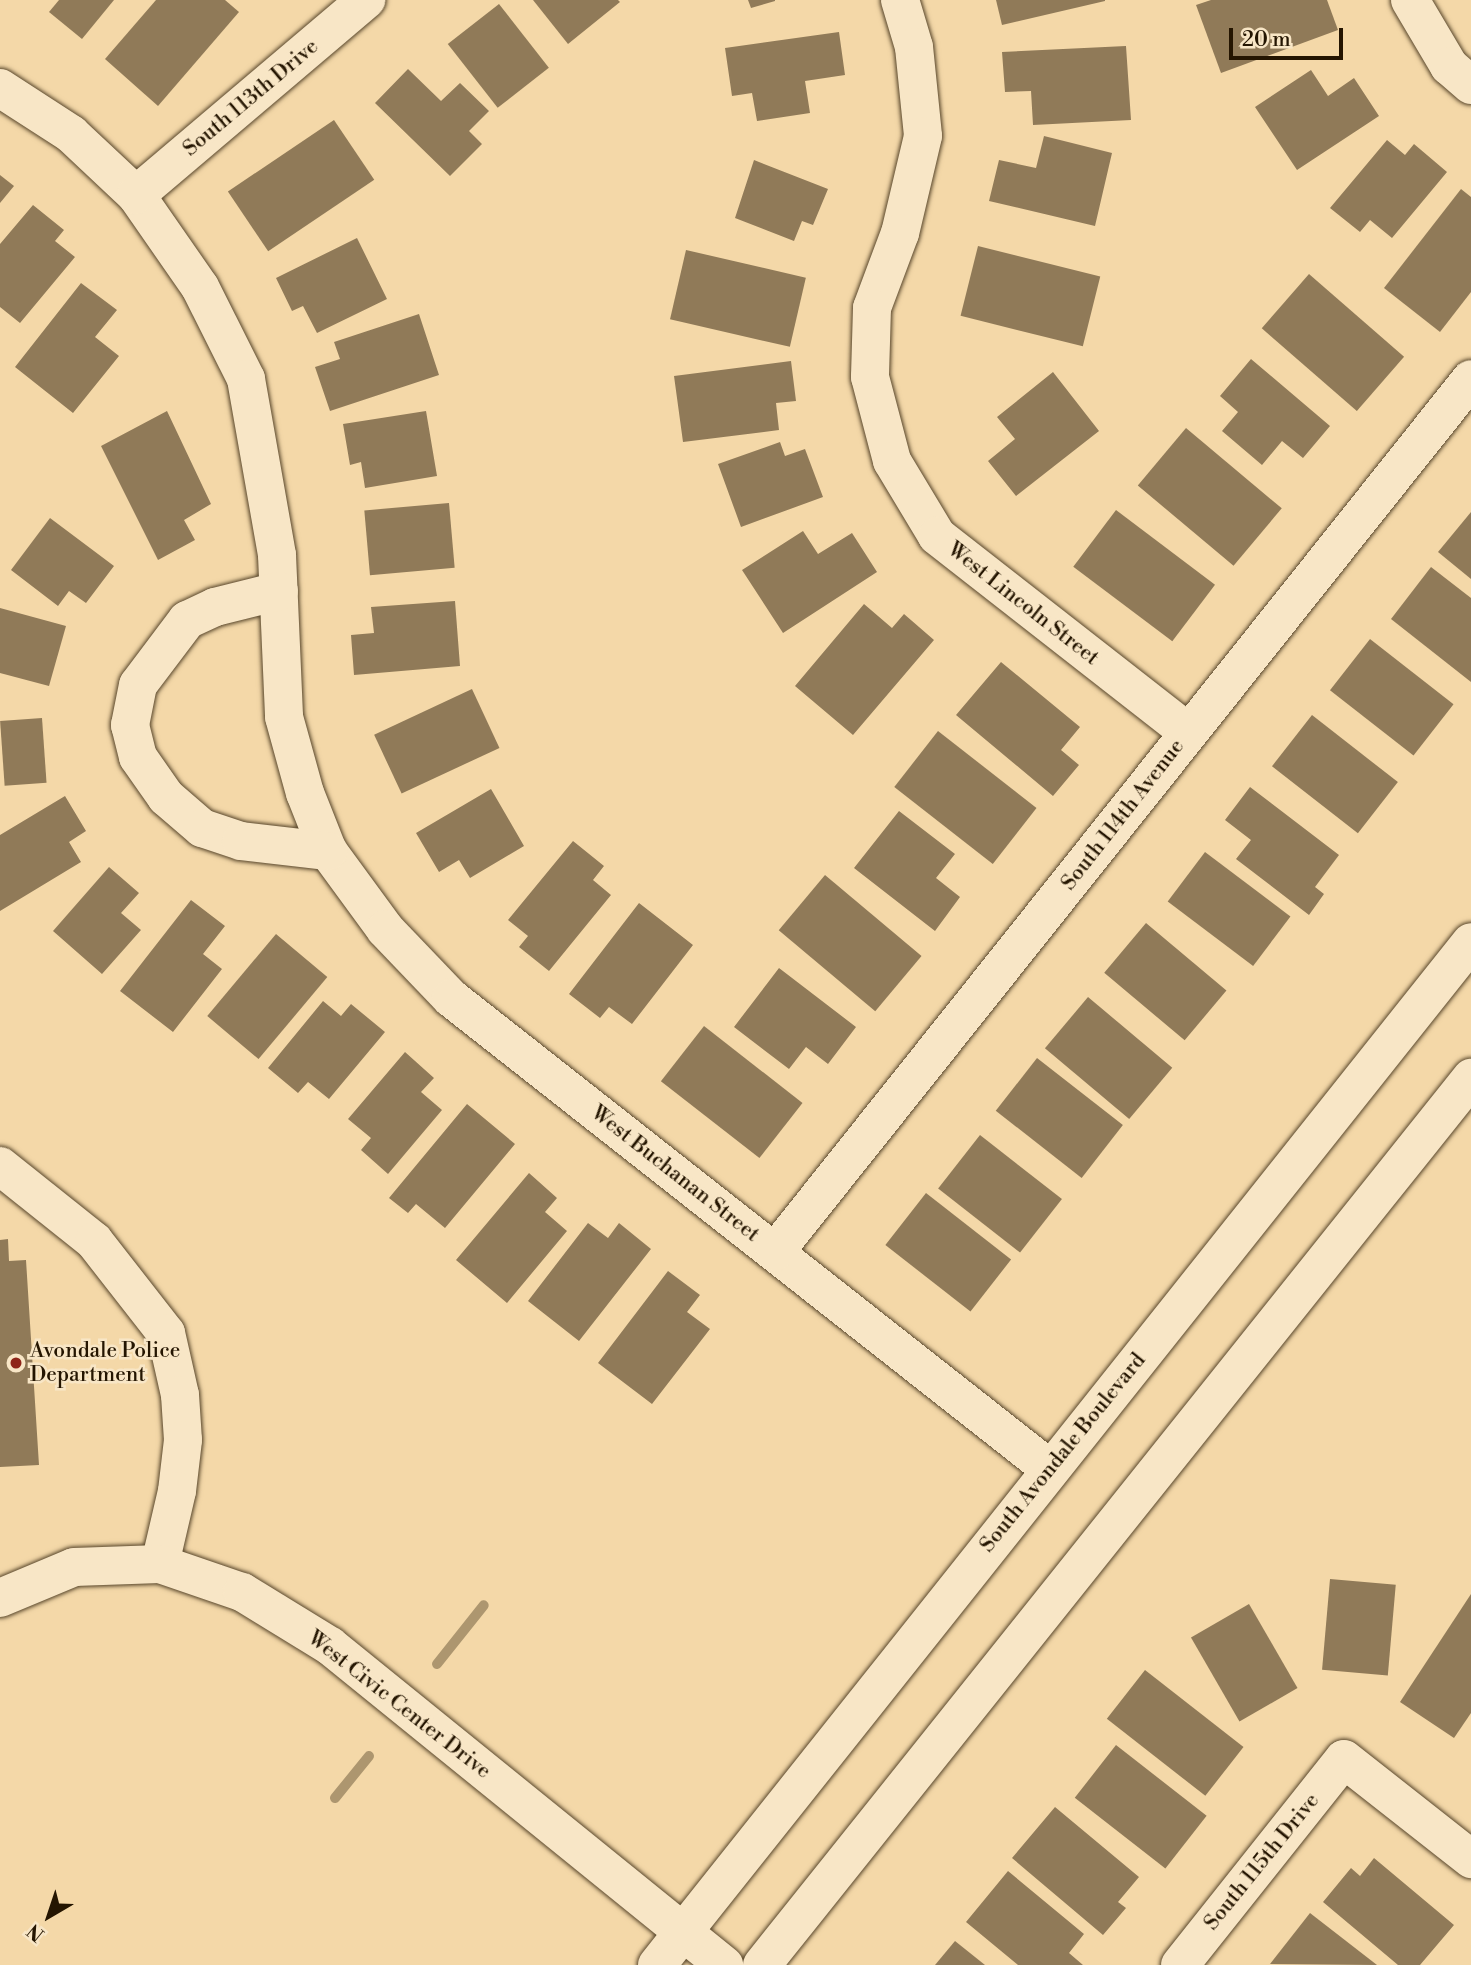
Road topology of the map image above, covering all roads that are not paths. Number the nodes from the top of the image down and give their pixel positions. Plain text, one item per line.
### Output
1 (366, 0) edge
2 (900, 0) edge
3 (1409, 0) edge
4 (1471, 85) edge
5 (0, 88) edge
6 (136, 195) junction
7 (1471, 379) edge
8 (279, 591) junction
9 (1188, 732) junction
10 (328, 851) junction
11 (1471, 942) edge
12 (1471, 1078) edge
13 (0, 1166) edge
14 (775, 1252) junction
15 (1050, 1469) junction
16 (160, 1564) junction
17 (0, 1598) edge
18 (1471, 1859) edge
19 (683, 1932) junction
20 (656, 1965) edge
21 (724, 1965) edge
22 (762, 1965) edge
23 (1180, 1965) edge

1 - 6 street, South 113th Drive
2 - 9 street, West Lincoln Street
3 - 4 street
5 - 6 street, West Buchanan Street
6 - 8 street, West Buchanan Street
7 - 9 street, South 114th Avenue
8 - 10 street, West Buchanan Street
8 - 10 street
9 - 14 street, South 114th Avenue
10 - 14 street, West Buchanan Street
11 - 15 street, South Avondale Boulevard
12 - 22 street
13 - 16 street
14 - 15 street, West Buchanan Street
15 - 19 street, South Avondale Boulevard
16 - 17 street, West Civic Center Drive
16 - 19 street, West Civic Center Drive
18 - 23 street, South 115th Drive
19 - 20 street, South Avondale Boulevard
19 - 21 street, West Civic Center Drive

